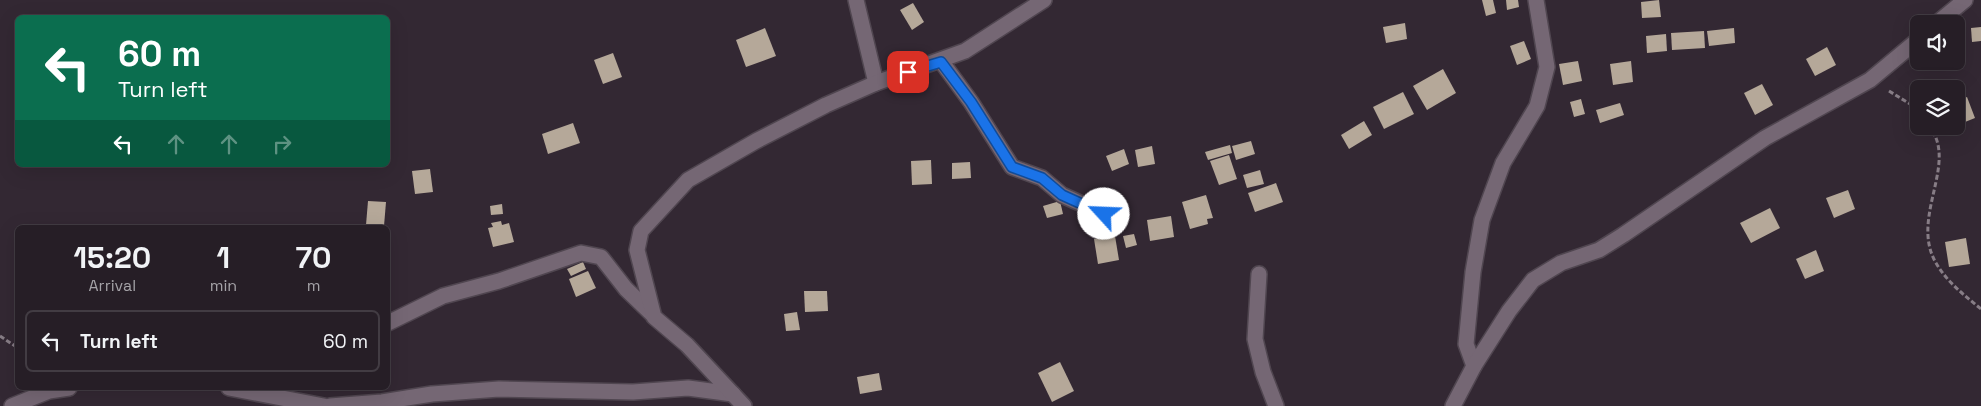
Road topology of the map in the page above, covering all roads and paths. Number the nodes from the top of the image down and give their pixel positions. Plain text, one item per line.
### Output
1 (856, 0) edge
2 (1044, 0) edge
3 (1536, 0) edge
4 (1965, 0) edge
5 (1947, 15) edge
6 (1910, 47) edge
7 (941, 62) junction
8 (1870, 80) junction
9 (876, 83) junction
10 (1910, 104) edge
11 (1934, 135) edge
12 (1104, 214) dead end
13 (1259, 274) dead end
14 (1981, 309) edge
15 (654, 317) junction
16 (390, 322) edge
17 (0, 336) edge
18 (15, 346) edge
19 (1474, 366) junction
20 (55, 390) edge
21 (240, 390) edge
22 (733, 394) junction
23 (12, 406) edge
24 (324, 406) edge
25 (330, 406) edge
26 (744, 406) edge
27 (1276, 406) edge
28 (1452, 406) edge

1 - 9 street
2 - 7 street
3 - 19 street
4 - 5 street
6 - 8 street
7 - 9 street
7 - 12 street
8 - 10 path
8 - 19 street
9 - 15 street
11 - 14 path
13 - 27 street
15 - 16 street
15 - 22 street
17 - 18 path
19 - 28 street
20 - 23 street
21 - 24 street
22 - 25 street
22 - 26 street

